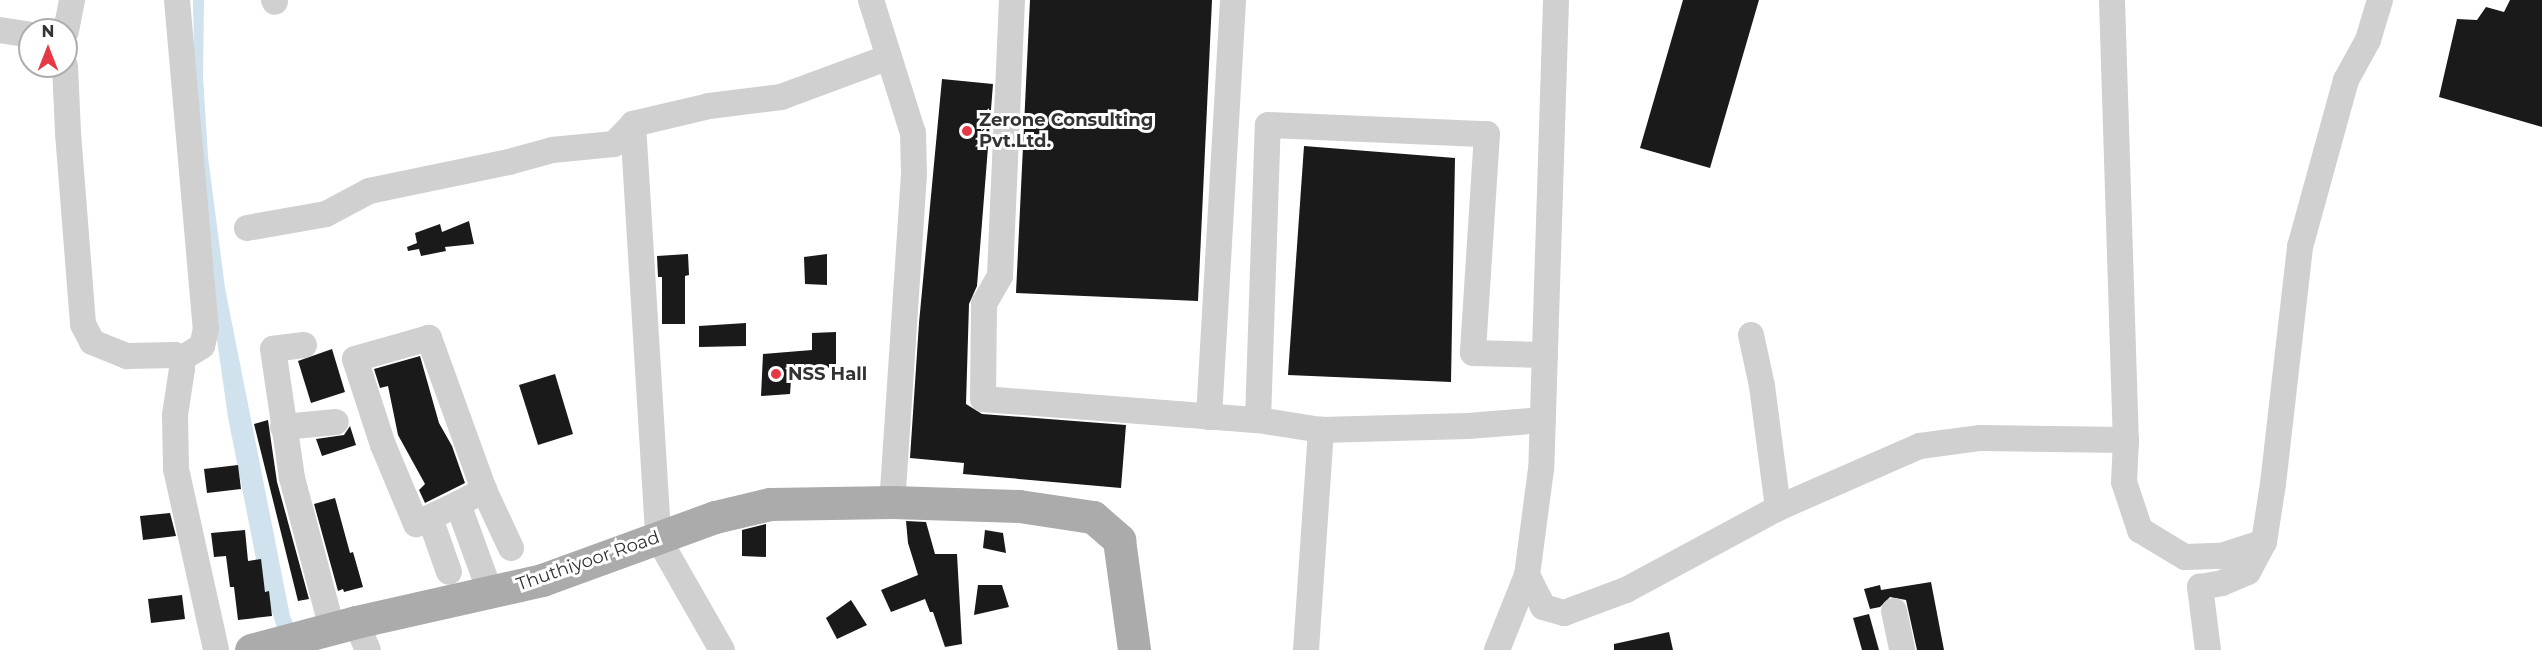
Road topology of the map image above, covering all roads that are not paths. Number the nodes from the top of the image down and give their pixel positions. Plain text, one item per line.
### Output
1 (72, 0) edge
2 (177, 0) edge
3 (871, 0) edge
4 (1012, 0) edge
5 (1233, 0) edge
6 (1556, 0) edge
7 (2112, 0) edge
8 (2380, 0) edge
9 (69, 18) edge
10 (0, 30) edge
11 (18, 32) edge
12 (889, 57) junction
13 (66, 78) edge
14 (633, 124) junction
15 (247, 228) dead end
16 (1751, 335) dead end
17 (304, 345) dead end
18 (1545, 355) junction
19 (181, 359) junction
20 (1209, 417) junction
21 (1258, 420) junction
22 (1543, 420) junction
23 (336, 422) dead end
24 (283, 427) junction
25 (1321, 430) junction
26 (2126, 440) junction
27 (484, 490) junction
28 (892, 502) junction
29 (458, 504) junction
30 (1778, 508) junction
31 (430, 518) junction
32 (658, 538) junction
33 (2264, 542) junction
34 (511, 548) dead end
35 (449, 572) dead end
36 (1527, 575) junction
37 (490, 592) junction
38 (1894, 611) dead end
39 (343, 633) edge
40 (260, 648) edge
41 (216, 650) edge
42 (722, 650) edge
43 (1134, 650) edge
44 (1306, 650) edge
45 (1497, 650) edge
46 (1902, 650) edge
47 (2208, 650) edge

1 - 9 street
2 - 19 street
3 - 12 street
4 - 20 street
5 - 20 street
6 - 18 street
7 - 26 street
8 - 33 street
10 - 11 street
12 - 14 street
12 - 28 street
13 - 19 street
14 - 15 street
14 - 32 street
16 - 30 street
17 - 24 street
18 - 21 street
18 - 22 street
19 - 41 street
20 - 21 street
21 - 25 street
22 - 25 street
22 - 36 street
23 - 24 street
24 - 39 street
25 - 44 street
26 - 30 street
26 - 33 street
27 - 29 street
27 - 31 street
27 - 34 street
28 - 32 main road, Thuthiyoor Road
28 - 43 main road, Thuthiyoor Road
29 - 31 street
29 - 37 street
30 - 36 street
31 - 35 street
32 - 37 main road, Thuthiyoor Road
32 - 42 street
33 - 47 street
36 - 45 street
37 - 39 main road, Thuthiyoor Road
38 - 46 street
39 - 40 main road, Thuthiyoor Road

